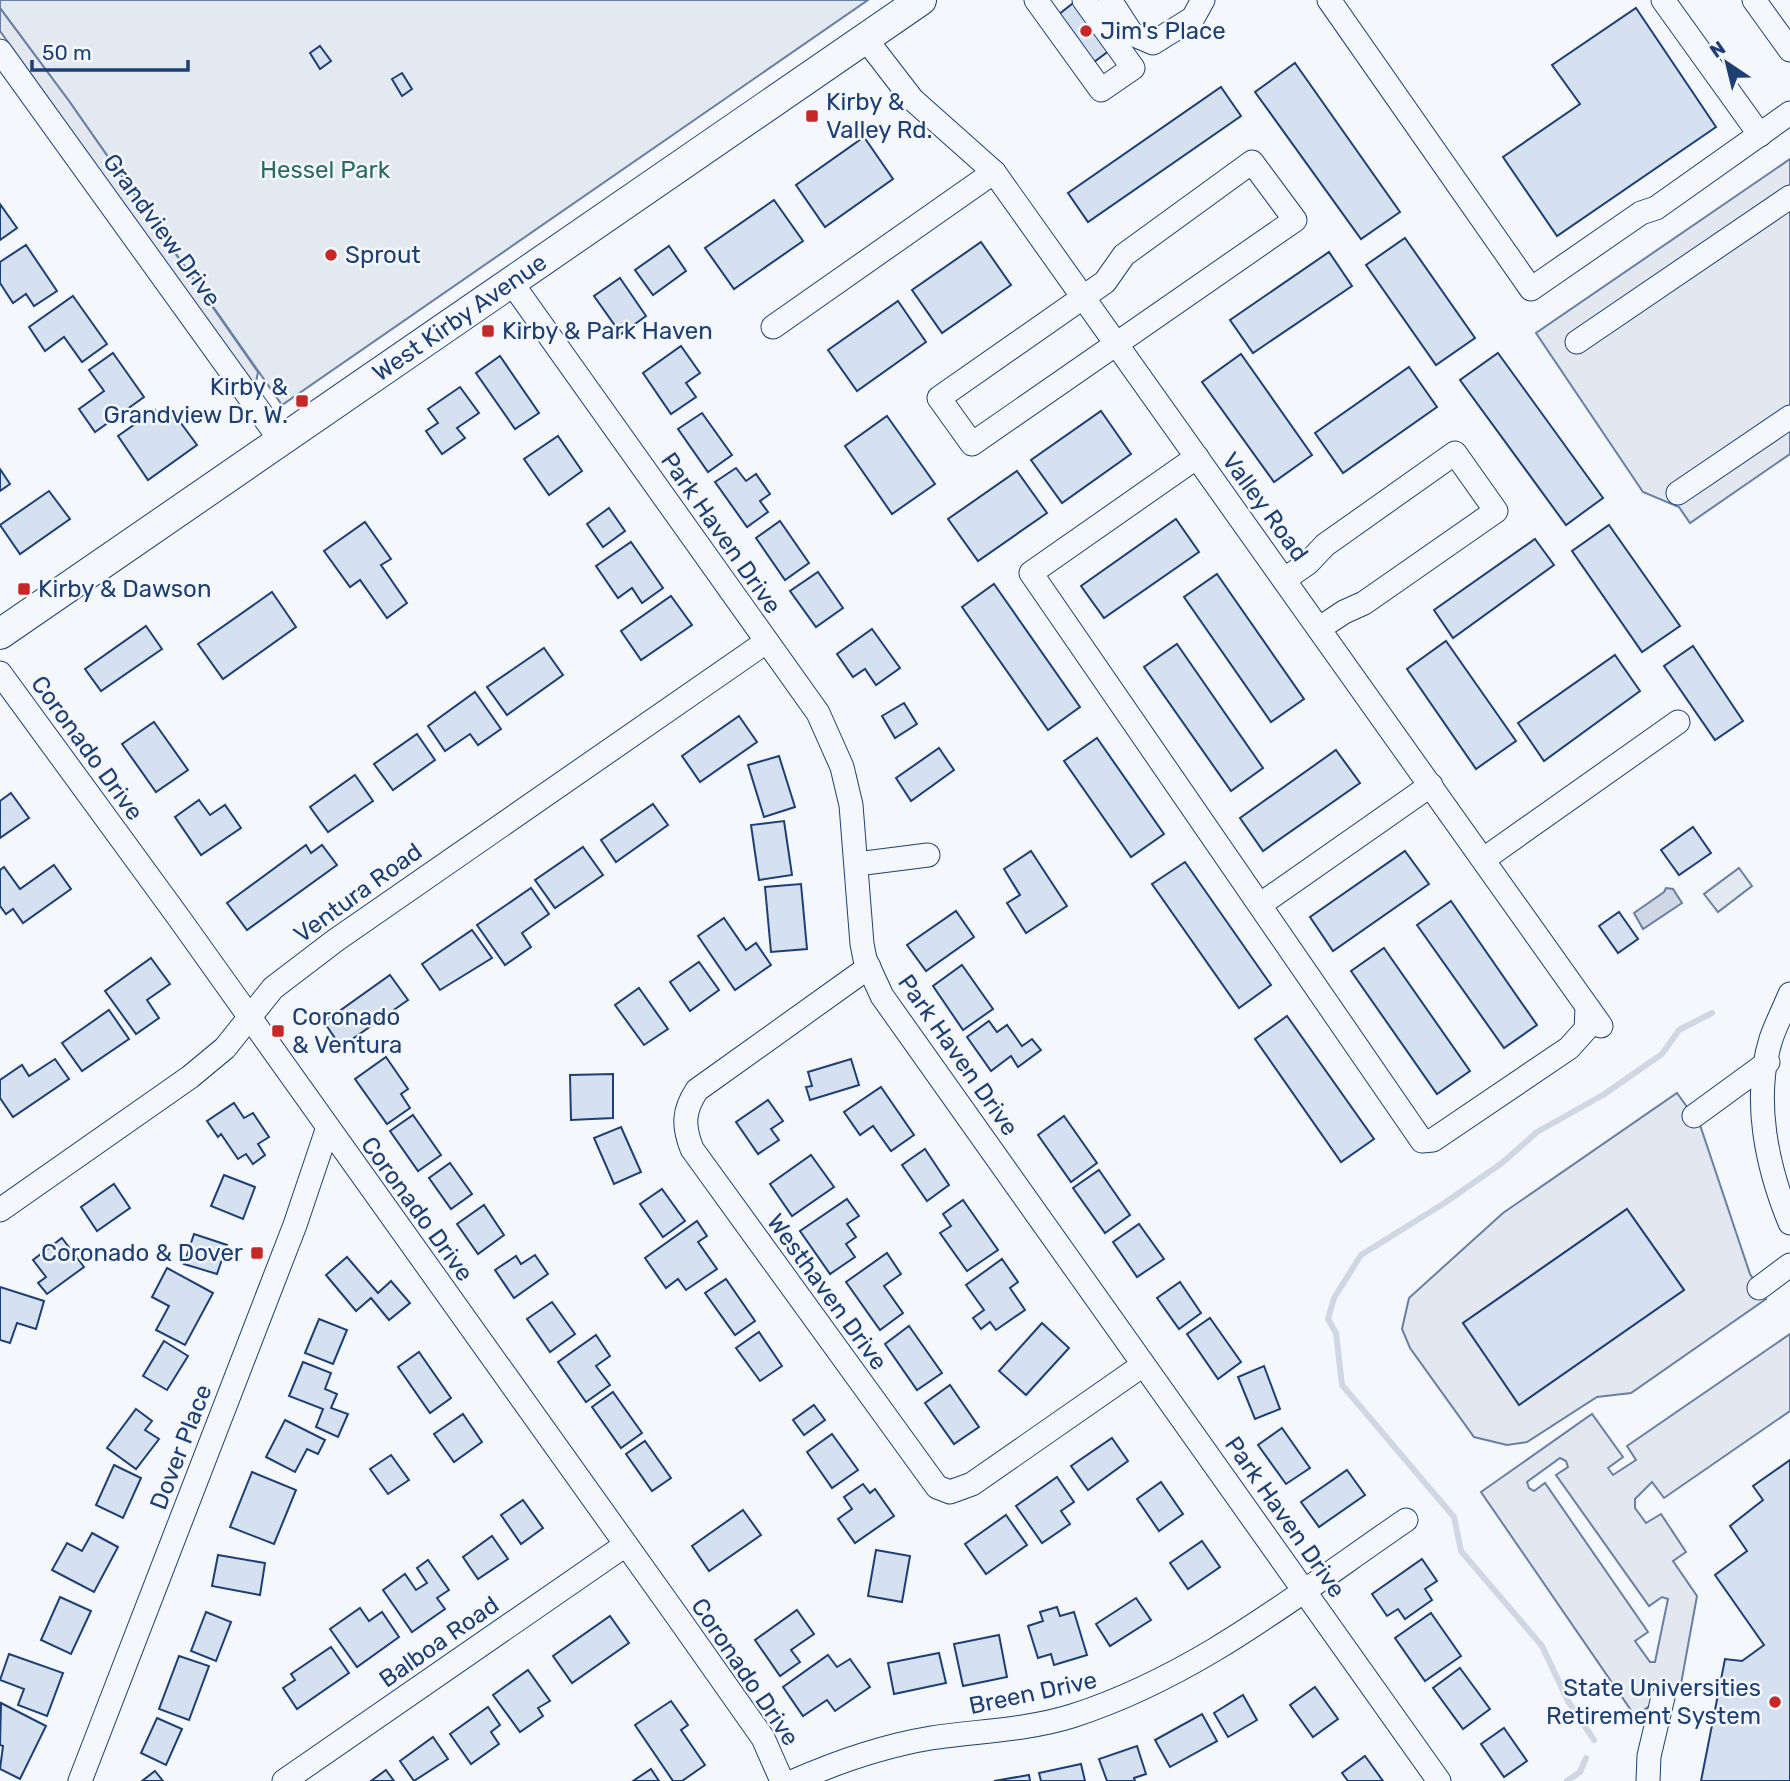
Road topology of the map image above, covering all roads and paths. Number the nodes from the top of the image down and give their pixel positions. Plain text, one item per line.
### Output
1 (921, 0) edge
2 (1036, 0) edge
3 (1084, 0) edge
4 (1110, 0) edge
5 (1203, 0) edge
6 (1329, 0) edge
7 (1663, 0) edge
8 (1754, 0) edge
9 (1783, 24) edge
10 (865, 38) junction
11 (0, 51) edge
12 (1790, 51) edge
13 (1790, 113) edge
14 (1759, 135) junction
15 (995, 172) junction
16 (1790, 197) edge
17 (511, 282) junction
18 (1084, 297) junction
19 (773, 327) dead end
20 (1577, 342) dead end
21 (1117, 344) junction
22 (1790, 417) edge
23 (281, 441) junction
24 (1197, 457) junction
25 (1678, 494) dead end
26 (1285, 579) junction
27 (4, 624) edge
28 (1320, 628) junction
29 (766, 642) junction
30 (0, 673) edge
31 (1678, 722) dead end
32 (1431, 785) junction
33 (928, 855) dead end
34 (1483, 859) junction
35 (857, 864) junction
36 (1261, 904) junction
37 (869, 967) junction
38 (1790, 994) edge
39 (249, 1019) junction
40 (1768, 1062) junction
41 (1694, 1116) dead end
42 (327, 1130) junction
43 (0, 1210) edge
44 (1789, 1220) edge
45 (1790, 1265) edge
46 (1759, 1287) dead end
47 (1143, 1365) junction
48 (1406, 1520) dead end
49 (624, 1546) junction
50 (1304, 1589) junction
51 (1663, 1697) dead end
52 (80, 1781) edge
53 (285, 1781) edge
54 (782, 1781) edge
55 (794, 1781) edge
56 (1439, 1781) edge
57 (1648, 1781) edge

1 - 10 main road, West Kirby Avenue
2 - 3 street
4 - 5 street
6 - 14 street
7 - 14 street
8 - 9 street
9 - 12 street
10 - 15 street, Valley Road
10 - 17 main road, West Kirby Avenue
11 - 23 street, Grandview Drive
13 - 14 street
15 - 18 street, Valley Road
15 - 19 street
16 - 20 street
17 - 23 main road, West Kirby Avenue
17 - 29 street, Park Haven Drive
18 - 21 street, Valley Road
18 - 21 street
18 - 21 street
21 - 24 street, Valley Road
22 - 25 street
23 - 27 main road, West Kirby Avenue
24 - 26 street, Valley Road
24 - 36 street
26 - 28 street, Valley Road
26 - 28 street
28 - 32 street, Valley Road
29 - 35 street, Park Haven Drive
29 - 39 street, Ventura Road
30 - 39 street, Coronado Drive
31 - 34 street
32 - 34 street, Valley Road
32 - 36 street
33 - 35 street
34 - 36 street, Valley Road
35 - 37 street, Park Haven Drive
37 - 47 street, Park Haven Drive
37 - 47 street, Westhaven Drive
38 - 40 street
39 - 42 street, Coronado Drive
39 - 43 street, Ventura Road
40 - 41 street
40 - 44 street
42 - 49 street, Coronado Drive
42 - 52 street, Dover Place
45 - 46 street
47 - 50 street, Park Haven Drive
48 - 50 street, Breen Drive
49 - 53 street, Balboa Road
49 - 54 street, Coronado Drive
50 - 55 street, Breen Drive
50 - 56 street, Park Haven Drive
51 - 57 street

